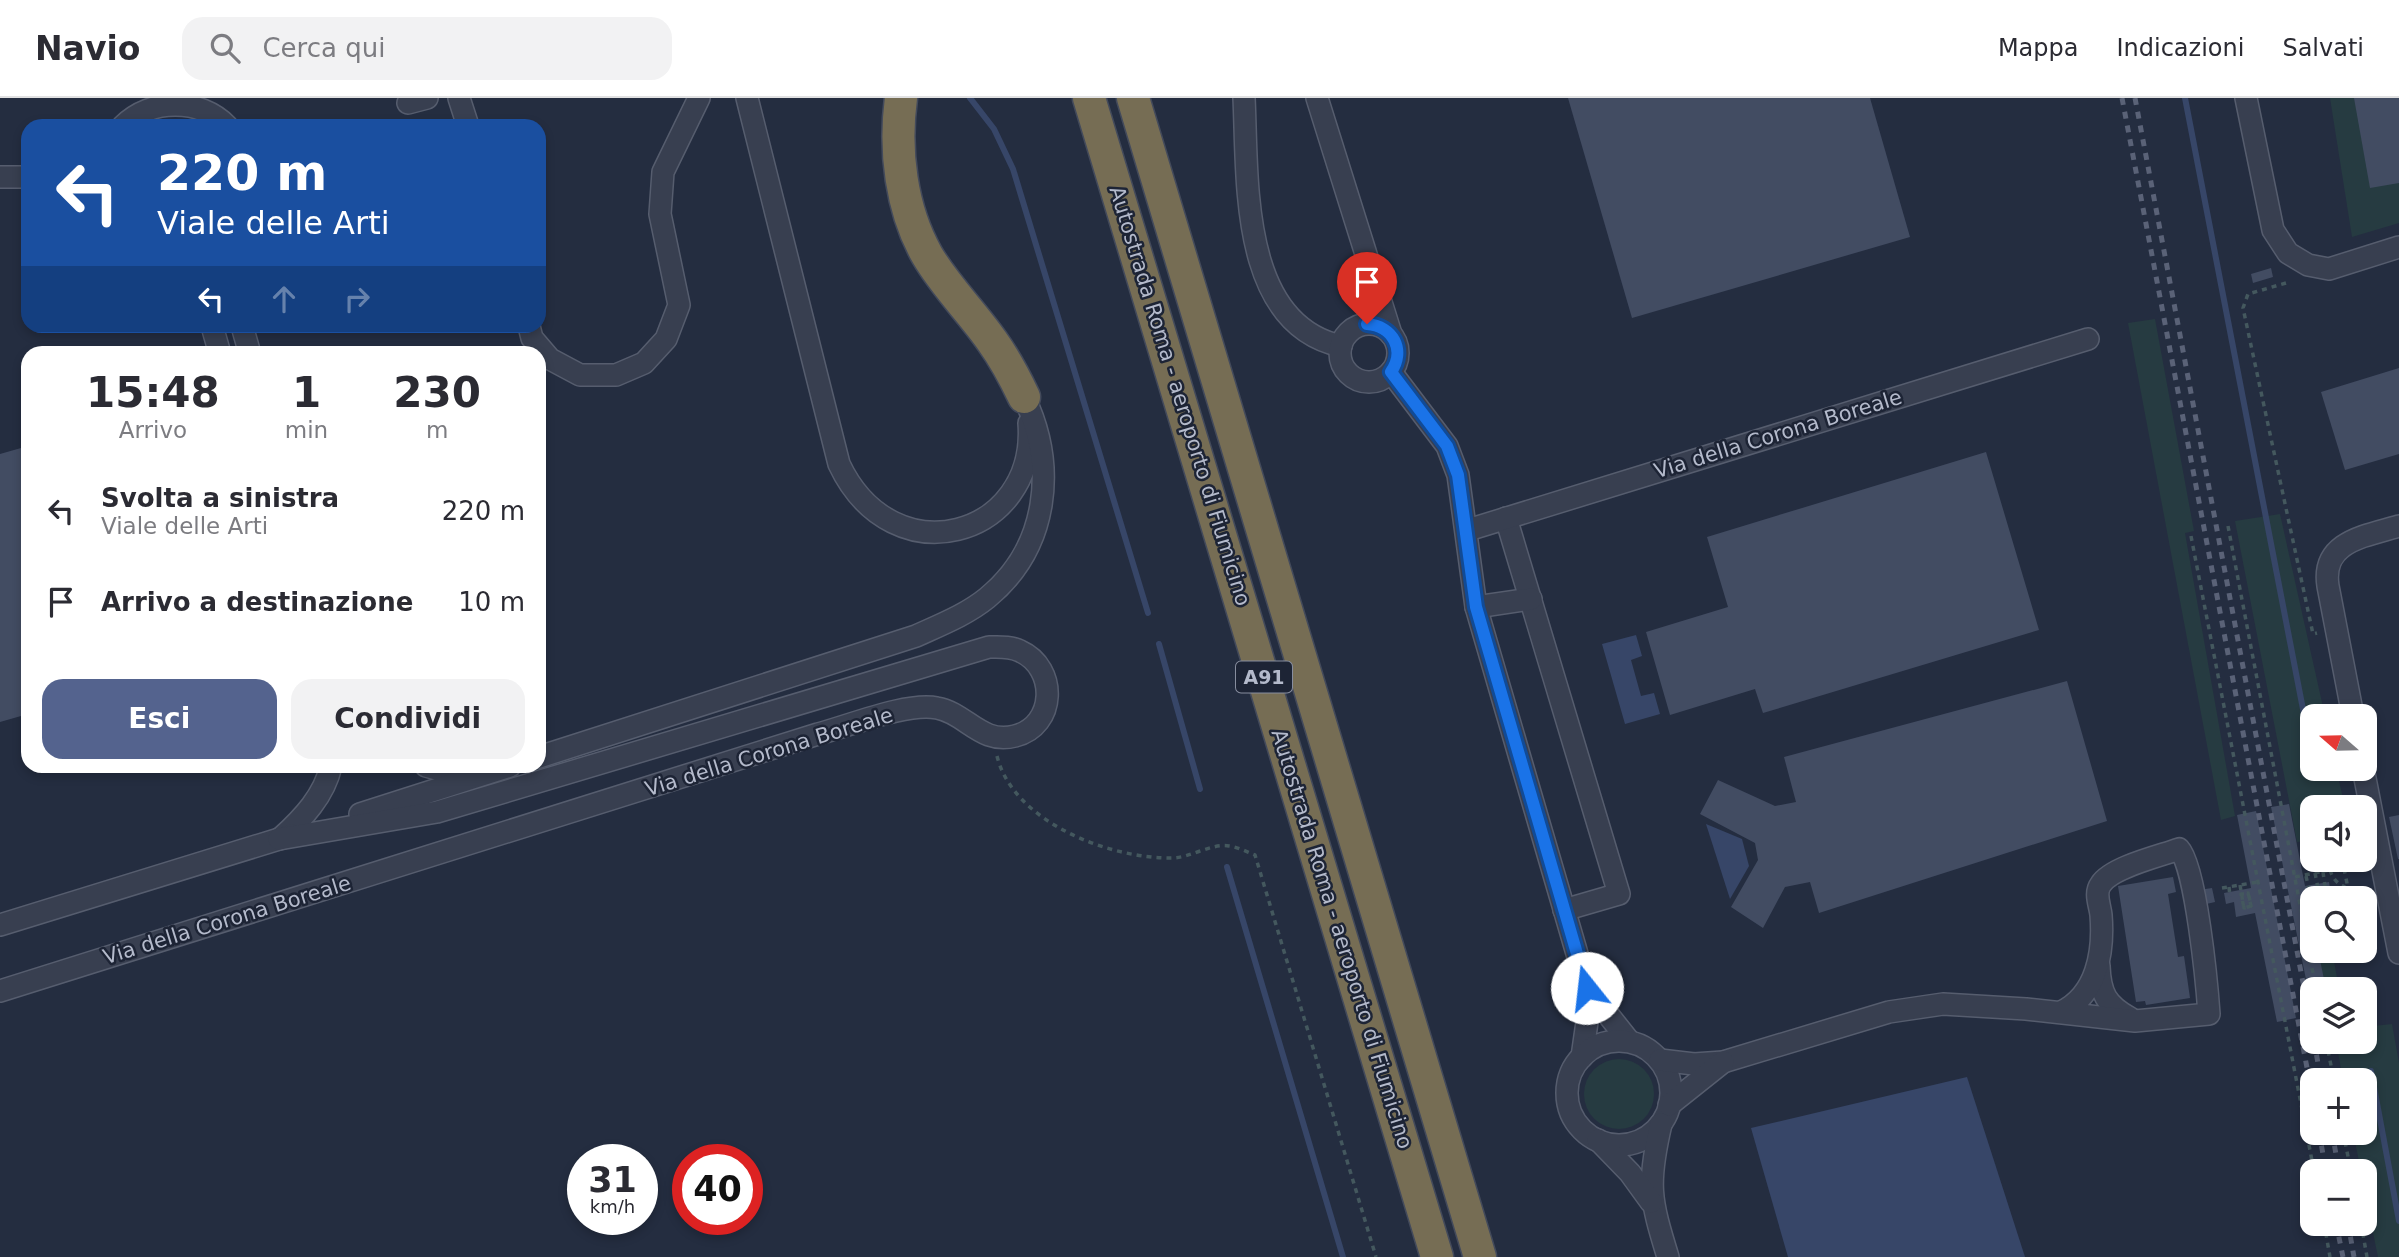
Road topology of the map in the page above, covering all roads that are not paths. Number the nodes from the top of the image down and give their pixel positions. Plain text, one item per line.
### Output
1 (459, 98) edge
2 (699, 98) edge
3 (747, 98) edge
4 (901, 98) edge
5 (1089, 98) edge
6 (1133, 98) edge
7 (1244, 98) edge
8 (1317, 98) edge
9 (2246, 98) edge
10 (180, 100) edge
11 (129, 114) edge
12 (218, 119) edge
13 (466, 119) edge
14 (0, 177) edge
15 (21, 177) edge
16 (2399, 247) edge
17 (1391, 334) junction
18 (2088, 339) dead end
19 (1341, 346) junction
20 (546, 354) edge
21 (1391, 372) junction
22 (1024, 397) junction
23 (1506, 518) junction
24 (2399, 526) edge
25 (1468, 530) junction
26 (1531, 599) junction
27 (1476, 607) junction
28 (2351, 704) edge
29 (546, 755) edge
30 (328, 773) edge
31 (451, 773) edge
32 (490, 773) edge
33 (472, 779) junction
34 (2365, 781) edge
35 (279, 839) junction
36 (1564, 910) junction
37 (0, 925) edge
38 (2399, 953) edge
39 (2099, 960) junction
40 (1587, 988) junction
41 (0, 991) edge
42 (2061, 1012) junction
43 (2135, 1021) junction
44 (1629, 1041) junction
45 (1582, 1056) junction
46 (1660, 1060) junction
47 (1723, 1062) junction
48 (1665, 1115) junction
49 (1598, 1140) junction
50 (1651, 1202) junction
51 (1437, 1257) edge
52 (1480, 1257) edge
53 (1668, 1257) edge

1 - 13 street
2 - 20 street
3 - 22 street
4 - 22 highway
5 - 51 highway, Autostrada Roma - aeroporto di Fiumicino / A91
6 - 52 highway, Autostrada Roma - aeroporto di Fiumicino / A91
7 - 19 street
8 - 17 street
9 - 16 street
10 - 11 street
10 - 12 street
14 - 15 street
17 - 19 street
17 - 21 street
18 - 23 street, Via della Corona Boreale
19 - 21 street
21 - 25 street
22 - 29 street
23 - 25 street, Via della Corona Boreale
23 - 26 street
24 - 28 street
25 - 27 street
26 - 27 street
26 - 36 street
27 - 36 street
30 - 35 street
31 - 33 street
32 - 33 street, Via della Corona Boreale
33 - 35 street, Via della Corona Boreale
34 - 38 street
35 - 37 street, Via della Corona Boreale
35 - 41 street, Via della Corona Boreale
36 - 40 street
39 - 42 street
39 - 43 street
39 - 43 street
40 - 44 street
40 - 45 street
42 - 43 street
42 - 47 street
44 - 45 street
44 - 46 street
45 - 49 street
46 - 47 street
46 - 48 street
47 - 48 street
48 - 49 street
48 - 50 street
49 - 50 street
50 - 53 street

